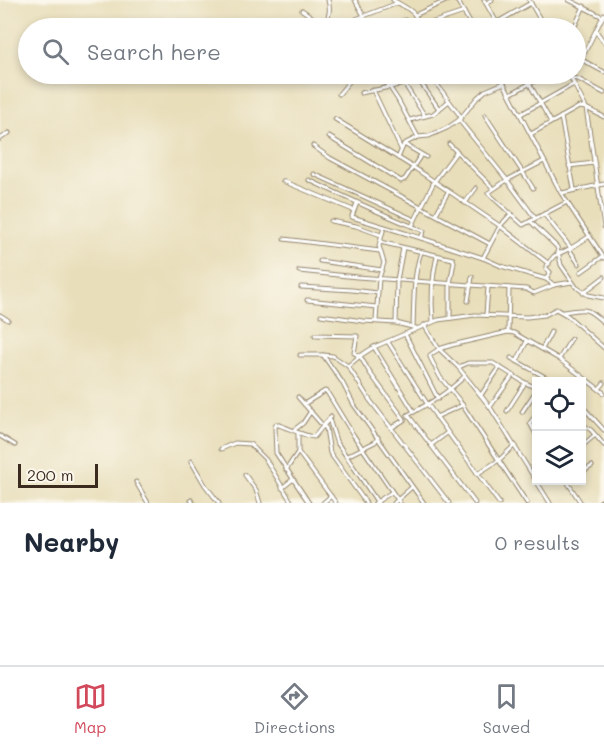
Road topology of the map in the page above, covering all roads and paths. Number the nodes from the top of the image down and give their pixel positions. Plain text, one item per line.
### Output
1 (328, 0) edge
2 (356, 0) edge
3 (393, 0) edge
4 (448, 0) edge
5 (492, 0) edge
6 (571, 0) edge
7 (458, 1) edge
8 (485, 2) edge
9 (530, 2) edge
10 (398, 3) junction
11 (584, 6) junction
12 (302, 10) dead end
13 (464, 12) junction
14 (415, 15) junction
15 (604, 15) edge
16 (364, 16) junction
17 (313, 18) edge
18 (328, 18) edge
19 (359, 18) edge
20 (416, 18) edge
21 (446, 18) edge
22 (468, 18) edge
23 (494, 18) edge
24 (505, 18) edge
25 (539, 18) edge
26 (579, 18) edge
27 (596, 31) junction
28 (604, 42) edge
29 (586, 50) edge
30 (586, 63) edge
31 (604, 72) edge
32 (586, 83) edge
33 (347, 84) edge
34 (387, 84) edge
35 (404, 84) joint
36 (422, 84) edge
37 (438, 84) edge
38 (502, 84) edge
39 (505, 84) edge
40 (529, 84) joint
41 (574, 84) joint
42 (389, 87) junction
43 (373, 90) junction
44 (361, 93) dead end
45 (604, 93) edge
46 (339, 94) dead end
47 (510, 94) junction
48 (449, 101) junction
49 (540, 103) junction
50 (586, 108) junction
51 (439, 109) junction
52 (520, 114) junction
53 (485, 115) dead end
54 (426, 116) junction
55 (561, 117) junction
56 (604, 117) edge
57 (460, 118) junction
58 (335, 119) dead end
59 (410, 120) junction
60 (551, 122) junction
61 (9, 133) dead end
62 (531, 134) junction
63 (329, 137) dead end
64 (418, 137) junction
65 (0, 139) edge
66 (404, 144) junction
67 (450, 144) dead end
68 (313, 146) dead end
69 (402, 150) junction
70 (457, 151) junction
71 (421, 155) junction
72 (398, 158) junction
73 (426, 158) dead end
74 (544, 161) junction
75 (594, 163) junction
76 (569, 166) junction
77 (413, 167) junction
78 (522, 172) junction
79 (315, 174) dead end
80 (283, 180) dead end
81 (309, 180) dead end
82 (507, 180) junction
83 (434, 182) junction
84 (604, 184) edge
85 (597, 185) junction
86 (476, 188) dead end
87 (493, 188) junction
88 (533, 188) dead end
89 (574, 189) junction
90 (448, 191) junction
91 (561, 193) junction
92 (567, 202) junction
93 (357, 203) junction
94 (465, 203) junction
95 (422, 207) junction
96 (353, 210) junction
97 (436, 214) junction
98 (511, 214) junction
99 (544, 214) junction
100 (535, 218) junction
101 (415, 220) junction
102 (331, 221) dead end
103 (530, 221) junction
104 (500, 226) junction
105 (384, 227) junction
106 (412, 227) junction
107 (604, 227) edge
108 (381, 235) junction
109 (590, 236) junction
110 (421, 238) junction
111 (284, 239) dead end
112 (380, 242) junction
113 (490, 243) junction
114 (403, 248) junction
115 (570, 248) junction
116 (380, 251) junction
117 (421, 252) junction
118 (559, 253) junction
119 (437, 256) junction
120 (604, 257) edge
121 (483, 258) junction
122 (320, 261) dead end
123 (549, 264) junction
124 (579, 264) dead end
125 (382, 270) junction
126 (298, 271) dead end
127 (581, 272) dead end
128 (472, 277) dead end
129 (604, 277) edge
130 (379, 278) junction
131 (546, 279) junction
132 (397, 280) junction
133 (415, 282) junction
134 (433, 282) junction
135 (572, 282) junction
136 (450, 284) junction
137 (470, 285) junction
138 (554, 285) junction
139 (301, 287) dead end
140 (488, 287) junction
141 (509, 288) junction
142 (378, 293) junction
143 (583, 293) junction
144 (604, 298) edge
145 (307, 300) dead end
146 (468, 301) dead end
147 (377, 307) junction
148 (563, 312) junction
149 (0, 315) edge
150 (321, 315) dead end
151 (486, 315) junction
152 (509, 317) junction
153 (450, 318) junction
154 (8, 320) dead end
155 (376, 321) junction
156 (433, 321) junction
157 (396, 323) junction
158 (604, 323) edge
159 (424, 325) junction
160 (415, 328) junction
161 (508, 332) junction
162 (551, 332) dead end
163 (405, 334) junction
164 (315, 335) dead end
165 (571, 339) dead end
166 (604, 339) edge
167 (527, 341) junction
168 (388, 342) junction
169 (598, 343) junction
170 (374, 347) junction
171 (604, 348) edge
172 (542, 349) junction
173 (439, 350) junction
174 (300, 355) dead end
175 (323, 355) junction
176 (360, 356) junction
177 (511, 358) dead end
178 (559, 359) junction
179 (517, 361) junction
180 (348, 366) junction
181 (458, 367) junction
182 (500, 368) junction
183 (513, 375) junction
184 (465, 376) junction
185 (547, 377) edge
186 (525, 383) junction
187 (604, 383) edge
188 (532, 387) edge
189 (599, 389) junction
190 (451, 390) junction
191 (604, 393) edge
192 (481, 395) junction
193 (298, 397) dead end
194 (532, 397) edge
195 (438, 399) junction
196 (304, 404) junction
197 (428, 405) junction
198 (463, 405) junction
199 (490, 407) junction
200 (586, 410) edge
201 (311, 411) junction
202 (507, 411) dead end
203 (414, 412) junction
204 (522, 412) dead end
205 (408, 415) junction
206 (436, 417) junction
207 (404, 419) junction
208 (323, 426) junction
209 (586, 427) edge
210 (391, 428) junction
211 (294, 430) junction
212 (604, 430) edge
213 (298, 433) junction
214 (447, 433) junction
215 (595, 435) junction
216 (0, 436) edge
217 (378, 437) junction
218 (586, 443) edge
219 (15, 445) dead end
220 (431, 445) junction
221 (515, 445) junction
222 (604, 445) edge
223 (362, 448) junction
224 (221, 449) dead end
225 (298, 452) junction
226 (346, 456) junction
227 (499, 460) junction
228 (191, 461) dead end
229 (592, 466) dead end
230 (286, 470) junction
231 (586, 470) edge
232 (477, 474) junction
233 (245, 475) dead end
234 (292, 480) junction
235 (136, 482) dead end
236 (569, 485) edge
237 (412, 487) junction
238 (282, 488) junction
239 (392, 492) junction
240 (331, 496) junction
241 (377, 502) edge
242 (397, 502) edge
243 (148, 503) edge
244 (219, 503) edge
245 (260, 503) edge
246 (292, 503) edge
247 (309, 503) edge
248 (323, 503) edge
249 (336, 503) edge
250 (366, 503) edge
251 (424, 503) edge
252 (449, 503) edge
253 (475, 503) edge
254 (499, 503) edge
255 (527, 503) edge
256 (550, 503) edge
257 (581, 503) edge

1 - 18 street
2 - 16 street
3 - 10 street
4 - 14 street
5 - 8 street
6 - 11 street
7 - 13 street
8 - 23 street
9 - 24 street
9 - 25 street
10 - 14 street
10 - 16 street
11 - 15 street
11 - 26 street
12 - 17 street
13 - 21 street
13 - 22 street
14 - 20 street
15 - 27 street
16 - 19 street
27 - 28 street
27 - 29 street
30 - 31 street
32 - 45 street
33 - 46 street
34 - 42 street
35 - 42 street
35 - 54 street
36 - 51 street
37 - 48 street
38 - 57 street
39 - 47 street
40 - 47 street
40 - 49 street
41 - 49 street
41 - 50 street
42 - 43 street
42 - 59 street
43 - 44 street
43 - 69 street
47 - 52 street
48 - 51 street
48 - 57 street
49 - 52 street
49 - 60 street
50 - 55 street
50 - 56 street
50 - 75 street
51 - 54 street
52 - 62 street
53 - 78 street
54 - 59 street
55 - 60 street
55 - 76 street
57 - 64 street
57 - 82 street
58 - 72 street
59 - 64 street
60 - 62 street
61 - 65 street
62 - 74 street
63 - 77 street
64 - 66 street
66 - 69 street
66 - 71 street
67 - 70 street
68 - 95 street
69 - 72 street
70 - 83 street
70 - 87 street
71 - 73 street
71 - 77 street
72 - 77 street
74 - 78 street
74 - 91 street
75 - 76 street
75 - 85 street
76 - 89 street
77 - 83 street
78 - 82 street
78 - 88 street
79 - 101 street
80 - 96 street
81 - 93 street
82 - 87 street
82 - 100 street
83 - 90 street
83 - 95 street
84 - 85 street
85 - 89 street
85 - 107 street
86 - 94 street
87 - 98 street
89 - 91 street
90 - 94 street
90 - 97 street
91 - 92 street
92 - 99 street
92 - 109 street
93 - 96 street
93 - 106 street
94 - 104 street
95 - 97 street
95 - 101 street
96 - 105 street
97 - 113 street
98 - 103 street
98 - 104 street
99 - 100 street
99 - 115 street
100 - 103 street
101 - 106 street
102 - 108 street
103 - 118 street
104 - 113 street
104 - 123 street
105 - 108 street
105 - 110 street
106 - 110 street
108 - 112 street
109 - 115 street
109 - 120 street
110 - 121 street
111 - 116 street
112 - 114 street
112 - 116 street
113 - 121 street
114 - 117 street
114 - 132 street
115 - 118 street
115 - 124 street
116 - 125 street
117 - 119 street
117 - 133 street
118 - 123 street
118 - 135 street
119 - 134 street
119 - 136 street
120 - 127 street
121 - 131 street
122 - 125 street
123 - 131 street
125 - 130 street
126 - 130 street
128 - 137 street
129 - 143 street
130 - 132 street
130 - 142 street
131 - 138 street
132 - 133 street
132 - 157 street
133 - 134 street
133 - 160 street
134 - 136 street
134 - 156 street
135 - 138 street
135 - 143 street
136 - 137 street
136 - 153 street
137 - 140 street
137 - 146 street
138 - 141 street
139 - 142 street
140 - 141 street
140 - 151 street
141 - 152 street
142 - 147 street
143 - 144 street
145 - 147 street
147 - 155 street
148 - 152 street
148 - 158 street
148 - 169 street
149 - 154 street
150 - 155 street
151 - 152 street
151 - 153 street
152 - 161 street
153 - 156 street
155 - 157 street
156 - 159 street
157 - 160 street
159 - 160 street
159 - 173 street
160 - 163 street
161 - 167 street
161 - 173 street
162 - 172 street
163 - 168 street
163 - 195 street
164 - 176 street
165 - 178 street
166 - 169 street
167 - 172 street
167 - 179 street
168 - 170 street
168 - 197 street
169 - 171 street
170 - 176 street
170 - 203 street
172 - 178 street
173 - 181 street
173 - 190 street
174 - 175 street
175 - 180 street
175 - 217 street
176 - 180 street
176 - 207 street
177 - 179 street
178 - 189 street
179 - 185 street
180 - 210 street
181 - 182 street
181 - 184 street
182 - 183 street
182 - 192 street
183 - 186 street
183 - 199 street
184 - 190 street
184 - 192 street
186 - 188 street
186 - 202 street
187 - 189 street
189 - 191 street
190 - 195 street
190 - 198 street
192 - 199 street
193 - 196 street
194 - 204 street
195 - 197 street
196 - 201 street
196 - 223 street
197 - 203 street
197 - 206 street
198 - 206 street
198 - 227 street
199 - 221 street
200 - 212 street
201 - 208 street
201 - 211 street
203 - 205 street
205 - 207 street
205 - 220 street
206 - 214 street
207 - 210 street
208 - 213 street
208 - 226 street
208 - 250 street
209 - 215 street
210 - 252 street
211 - 213 street
211 - 230 street
213 - 225 street
214 - 220 street
214 - 232 street
215 - 218 street
215 - 222 street
216 - 219 street
217 - 223 street
217 - 237 street
220 - 253 street
221 - 227 street
221 - 256 street
223 - 226 street
223 - 239 street
224 - 238 street
225 - 230 street
225 - 240 street
226 - 241 street
227 - 232 street
227 - 255 street
228 - 244 street
229 - 231 street
230 - 234 street
232 - 254 street
233 - 245 street
234 - 238 street
234 - 247 street
235 - 243 street
236 - 257 street
237 - 242 street
237 - 251 street
238 - 246 street
239 - 241 street
239 - 242 street
240 - 248 street
240 - 249 street

